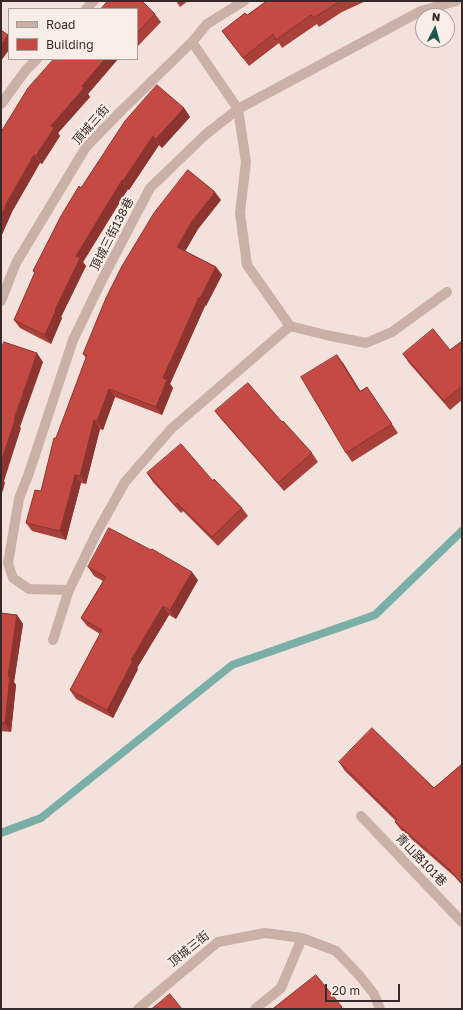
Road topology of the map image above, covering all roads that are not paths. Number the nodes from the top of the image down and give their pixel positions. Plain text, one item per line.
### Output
1 (244, 1) edge
2 (456, 1) edge
3 (192, 42) junction
4 (36, 60) edge
5 (1, 104) edge
6 (238, 109) junction
7 (447, 292) dead end
8 (1, 301) edge
9 (290, 326) junction
10 (69, 590) junction
11 (54, 640) dead end
12 (361, 816) dead end
13 (462, 922) edge
14 (302, 938) junction
15 (138, 1009) edge
16 (255, 1009) edge
17 (380, 1009) edge

1 - 3 lane, 頂城三街
2 - 6 lane, 頂城三街138巷
3 - 6 lane
3 - 8 lane, 頂城三街
4 - 5 lane
6 - 9 lane
6 - 10 lane, 頂城三街138巷
7 - 9 lane
9 - 10 lane
10 - 11 lane
12 - 13 lane, 青山路101巷
14 - 15 lane, 頂城三街
14 - 16 lane
14 - 17 lane, 頂城三街

